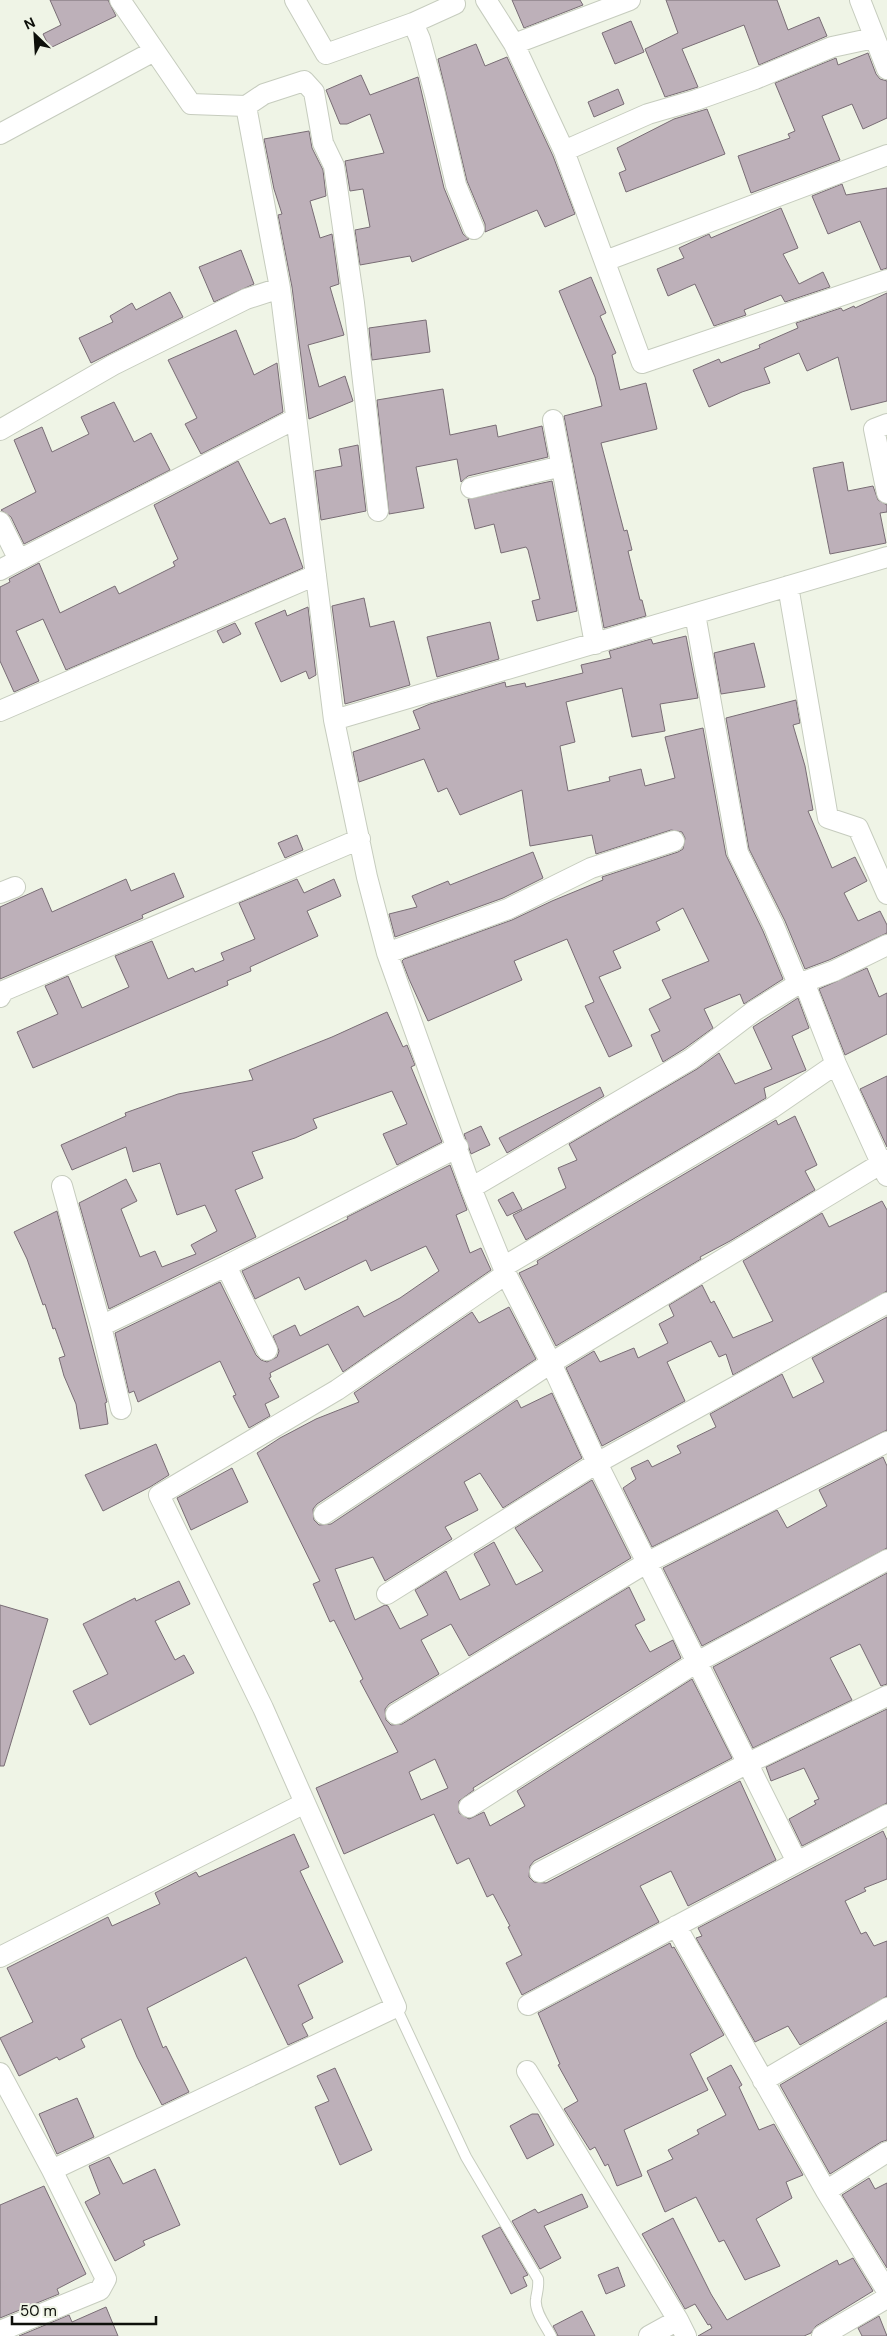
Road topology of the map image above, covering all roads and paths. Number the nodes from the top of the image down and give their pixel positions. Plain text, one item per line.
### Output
1 (120, 0) edge
2 (295, 0) edge
3 (481, 0) edge
4 (486, 0) edge
5 (630, 0) edge
6 (860, 0) edge
7 (454, 2) edge
8 (413, 23) junction
9 (874, 38) junction
10 (514, 44) junction
11 (154, 51) junction
12 (887, 69) edge
13 (246, 106) junction
14 (0, 134) edge
15 (564, 151) junction
16 (887, 155) edge
17 (474, 229) dead end
18 (605, 261) junction
19 (887, 280) edge
20 (280, 288) junction
21 (295, 419) junction
22 (553, 420) dead end
23 (887, 424) edge
24 (0, 430) edge
25 (562, 466) junction
26 (471, 488) dead end
27 (887, 493) edge
28 (378, 511) dead end
29 (0, 522) edge
30 (887, 557) edge
31 (19, 560) junction
32 (0, 570) edge
33 (316, 575) junction
34 (788, 586) junction
35 (694, 614) junction
36 (595, 644) junction
37 (0, 711) edge
38 (334, 720) junction
39 (360, 839) junction
40 (674, 841) dead end
41 (887, 894) edge
42 (887, 946) edge
43 (387, 953) junction
44 (801, 983) junction
45 (0, 998) edge
46 (836, 1064) junction
47 (458, 1147) junction
48 (885, 1166) edge
49 (62, 1186) dead end
50 (471, 1188) junction
51 (226, 1266) junction
52 (505, 1271) junction
53 (887, 1303) edge
54 (101, 1326) junction
55 (267, 1350) dead end
56 (551, 1363) junction
57 (121, 1409) dead end
58 (887, 1442) edge
59 (597, 1463) junction
60 (324, 1514) dead end
61 (887, 1560) edge
62 (648, 1562) junction
63 (387, 1594) dead end
64 (696, 1662) junction
65 (887, 1696) edge
66 (396, 1714) dead end
67 (746, 1764) junction
68 (305, 1803) junction
69 (470, 1807) dead end
70 (887, 1815) edge
71 (796, 1862) junction
72 (540, 1872) dead end
73 (676, 1926) junction
74 (0, 1956) edge
75 (528, 2005) dead end
76 (396, 2007) junction
77 (887, 2008) edge
78 (526, 2071) dead end
79 (0, 2073) edge
80 (763, 2081) junction
81 (887, 2152) edge
82 (52, 2170) junction
83 (826, 2191) junction
84 (887, 2291) edge
85 (887, 2298) edge
86 (682, 2328) edge
87 (0, 2331) edge
88 (551, 2336) edge
89 (649, 2336) edge
90 (822, 2336) edge

1 - 11 street
2 - 8 street
3 - 7 street
4 - 10 street
5 - 10 street
6 - 9 street
7 - 8 street
8 - 17 street
9 - 12 street
9 - 15 street
10 - 15 street
11 - 13 street
11 - 14 street
13 - 20 street
13 - 28 street
15 - 18 street
16 - 18 street
18 - 19 street
20 - 21 street
20 - 24 street
21 - 31 street
21 - 33 street
22 - 25 street
23 - 27 street
25 - 26 street
25 - 36 street
29 - 31 street
30 - 34 street
31 - 32 street
33 - 37 street
33 - 38 street
34 - 35 street
34 - 41 street
35 - 36 street
35 - 44 street
36 - 38 street
38 - 39 street
39 - 43 street
39 - 45 street
40 - 43 street
42 - 44 street
43 - 47 street
44 - 46 street
44 - 50 street
46 - 48 street
46 - 52 street
47 - 50 street
47 - 51 street
48 - 56 street
49 - 54 street
50 - 52 street
51 - 54 street
51 - 55 street
52 - 56 street
52 - 68 street
53 - 59 street
54 - 57 street
56 - 59 street
56 - 60 street
58 - 62 street
59 - 62 street
59 - 63 street
61 - 64 street
62 - 64 street
62 - 66 street
64 - 67 street
64 - 69 street
65 - 67 street
67 - 71 street
67 - 72 street
68 - 74 street
68 - 76 street
70 - 71 street
71 - 73 street
73 - 75 street
73 - 80 street
76 - 82 street
76 - 88 lane
77 - 80 street
78 - 86 street
79 - 82 street
80 - 83 street
81 - 83 street
82 - 87 street
83 - 84 street
85 - 90 street
86 - 89 street

